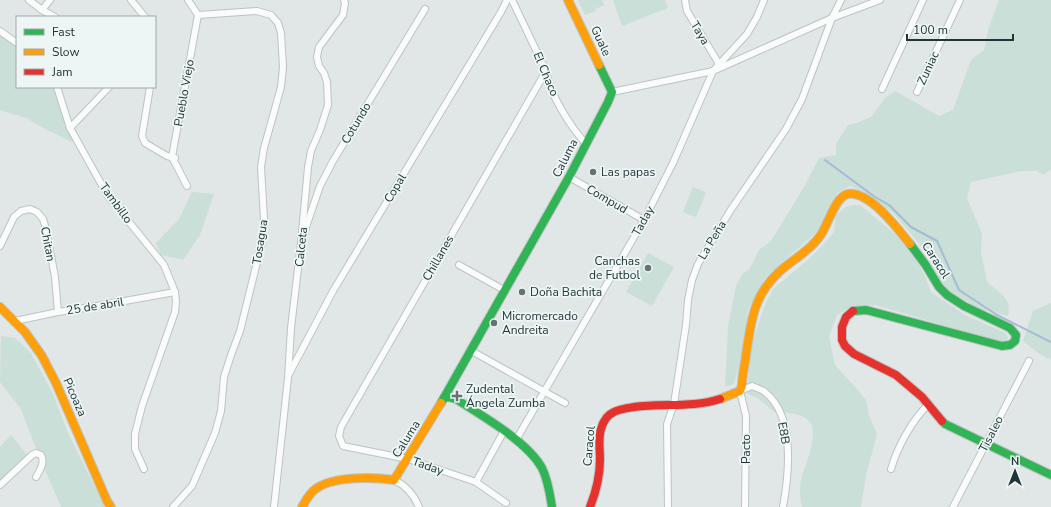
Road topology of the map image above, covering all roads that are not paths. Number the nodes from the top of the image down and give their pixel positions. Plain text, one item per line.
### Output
1 (29, 0) edge
2 (50, 0) edge
3 (131, 0) edge
4 (188, 0) edge
5 (344, 0) edge
6 (507, 0) edge
7 (512, 0) edge
8 (568, 0) edge
9 (764, 0) edge
10 (841, 0) edge
11 (880, 0) edge
12 (923, 0) edge
13 (960, 0) edge
14 (683, 1) edge
15 (425, 9) dead end
16 (42, 10) junction
17 (198, 15) junction
18 (53, 16) edge
19 (144, 16) edge
20 (832, 18) junction
21 (0, 31) edge
22 (16, 42) edge
23 (719, 64) junction
24 (713, 71) junction
25 (546, 72) junction
26 (57, 88) edge
27 (108, 88) edge
28 (150, 88) edge
29 (882, 89) dead end
30 (612, 92) junction
31 (917, 92) dead end
32 (70, 128) junction
33 (586, 144) junction
34 (174, 158) junction
35 (569, 177) junction
36 (187, 186) dead end
37 (644, 220) junction
38 (301, 243) junction
39 (0, 246) edge
40 (459, 266) dead end
41 (504, 290) junction
42 (175, 292) junction
43 (0, 307) edge
44 (58, 312) junction
45 (15, 321) junction
46 (470, 350) junction
47 (1029, 361) dead end
48 (288, 378) junction
49 (543, 391) junction
50 (740, 391) junction
51 (444, 398) junction
52 (565, 403) dead end
53 (674, 404) junction
54 (928, 405) junction
55 (504, 431) junction
56 (516, 440) junction
57 (986, 444) junction
58 (343, 446) joint
59 (408, 459) junction
60 (144, 469) dead end
61 (891, 469) dead end
62 (1051, 475) edge
63 (36, 477) dead end
64 (394, 480) junction
65 (476, 482) junction
66 (0, 485) edge
67 (506, 503) dead end
68 (592, 504) edge
69 (420, 506) edge
70 (111, 507) edge
71 (173, 507) edge
72 (274, 507) edge
73 (302, 507) edge
74 (552, 507) edge
75 (668, 507) edge
76 (745, 507) edge
77 (783, 507) edge
78 (954, 507) edge

1 - 16 street
2 - 16 street
3 - 19 street
4 - 17 street
5 - 38 street, Calceta
6 - 48 street, Copal
7 - 25 street, El Chaco
8 - 30 street, Guale
9 - 23 street, Taday
10 - 20 street, La Peña
11 - 20 street
12 - 29 street
13 - 31 street, Zuniac
14 - 23 street, Taya
15 - 38 street, Cotundo
16 - 18 street
17 - 34 street, Pueblo Viejo
17 - 71 street, Tosagua
20 - 24 street
20 - 53 street, La Peña
21 - 22 street
23 - 24 street, Taday
24 - 30 street
24 - 37 street, Taday
25 - 33 street, El Chaco
25 - 58 street, Chillanes
26 - 32 street, Tambillo
27 - 32 street
28 - 34 street
30 - 33 street, Caluma
32 - 42 street, Tambillo
33 - 35 street, Caluma
34 - 36 street
35 - 37 street, Compud
35 - 41 street, Caluma
37 - 49 street, Taday
38 - 48 street, Calceta
39 - 44 street, Chitan
40 - 41 street
41 - 46 street, Caluma
42 - 44 street, 25 de abril
42 - 60 street
43 - 45 street, Picoaza
44 - 45 street, 25 de abril
45 - 70 street, Picoaza
46 - 49 street
46 - 51 street, Caluma
47 - 57 street, Tisaleo
48 - 72 street, Calceta
49 - 52 street
49 - 56 street, Taday
50 - 53 street, Caracol
50 - 54 street, Caracol
50 - 76 street, Pacto
50 - 77 street, E8B
51 - 55 street
51 - 59 street, Caluma
53 - 68 street, Caracol
53 - 75 street, La Peña
54 - 57 street, Caracol
54 - 61 street
55 - 56 street
55 - 65 street
56 - 74 street
57 - 62 street, Caracol
57 - 78 street, Tisaleo
58 - 59 street, Taday
59 - 64 street, Caluma
59 - 65 street, Taday
63 - 66 street
64 - 69 street
64 - 73 street
65 - 67 street, Taday

